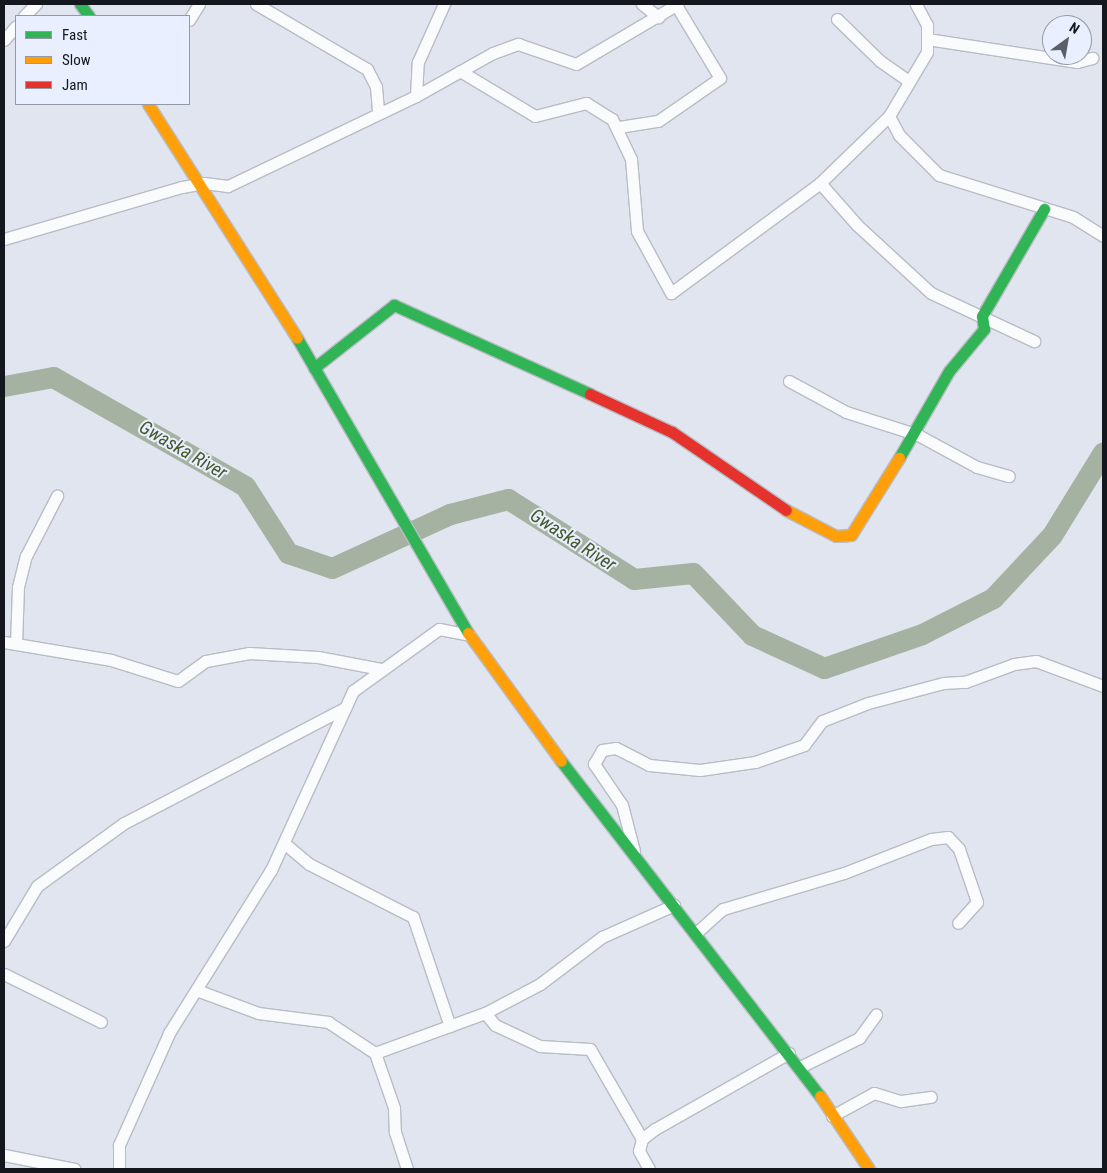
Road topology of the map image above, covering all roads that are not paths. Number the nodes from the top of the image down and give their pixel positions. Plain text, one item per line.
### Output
1 (36, 4) edge
2 (80, 4) edge
3 (199, 4) edge
4 (256, 4) edge
5 (444, 4) edge
6 (642, 4) edge
7 (916, 4) edge
8 (677, 5) edge
9 (25, 15) edge
10 (88, 15) edge
11 (658, 17) junction
12 (190, 18) edge
13 (838, 19) dead end
14 (15, 27) edge
15 (927, 39) junction
16 (4, 40) edge
17 (1042, 57) edge
18 (460, 71) junction
19 (909, 81) junction
20 (416, 96) junction
21 (149, 105) edge
22 (378, 111) junction
23 (889, 116) junction
24 (619, 127) junction
25 (204, 182) junction
26 (820, 183) junction
27 (1044, 209) junction
28 (1103, 236) edge
29 (4, 239) edge
30 (982, 316) junction
31 (1034, 342) dead end
32 (314, 368) junction
33 (789, 381) dead end
34 (913, 434) junction
35 (1009, 476) dead end
36 (57, 496) dead end
37 (469, 635) junction
38 (4, 642) edge
39 (16, 644) junction
40 (381, 669) junction
41 (1103, 686) edge
42 (345, 708) junction
43 (284, 843) junction
44 (636, 855) junction
45 (674, 904) junction
46 (958, 922) dead end
47 (696, 933) junction
48 (4, 941) edge
49 (4, 974) edge
50 (199, 991) junction
51 (485, 1013) junction
52 (876, 1015) dead end
53 (101, 1022) dead end
54 (450, 1026) junction
55 (375, 1053) junction
56 (789, 1053) junction
57 (800, 1067) junction
58 (931, 1097) dead end
59 (832, 1116) junction
60 (642, 1139) junction
61 (4, 1155) edge
62 (75, 1169) edge
63 (119, 1169) edge
64 (407, 1169) edge
65 (649, 1169) edge
66 (870, 1169) edge

1 - 9 street
2 - 10 main road
3 - 12 street
4 - 22 street
5 - 20 street
6 - 11 street
7 - 15 street
8 - 11 street
8 - 24 street
11 - 18 street
13 - 19 street
14 - 16 street
15 - 17 street
15 - 19 street
18 - 20 street
18 - 24 street
19 - 23 street
20 - 22 street
21 - 25 main road
22 - 25 street
23 - 26 street
23 - 27 street
24 - 26 street
25 - 29 street
25 - 32 main road
26 - 30 street
27 - 28 street
27 - 30 main road
30 - 31 street
30 - 34 main road
32 - 34 main road
32 - 37 main road
33 - 34 street
34 - 35 street
36 - 39 street
37 - 40 street
37 - 44 main road
38 - 39 street
39 - 40 street
40 - 42 street
41 - 44 street
42 - 43 street
42 - 48 street
43 - 50 street
43 - 54 street
44 - 45 main road
45 - 47 main road
45 - 51 street
46 - 47 street
47 - 56 main road
49 - 53 street
50 - 55 street
50 - 63 street
51 - 54 street
51 - 60 street
52 - 57 street
54 - 55 street
55 - 64 street
56 - 57 main road
56 - 60 street
57 - 59 main road
58 - 59 street
59 - 66 main road
60 - 65 street
61 - 62 street

